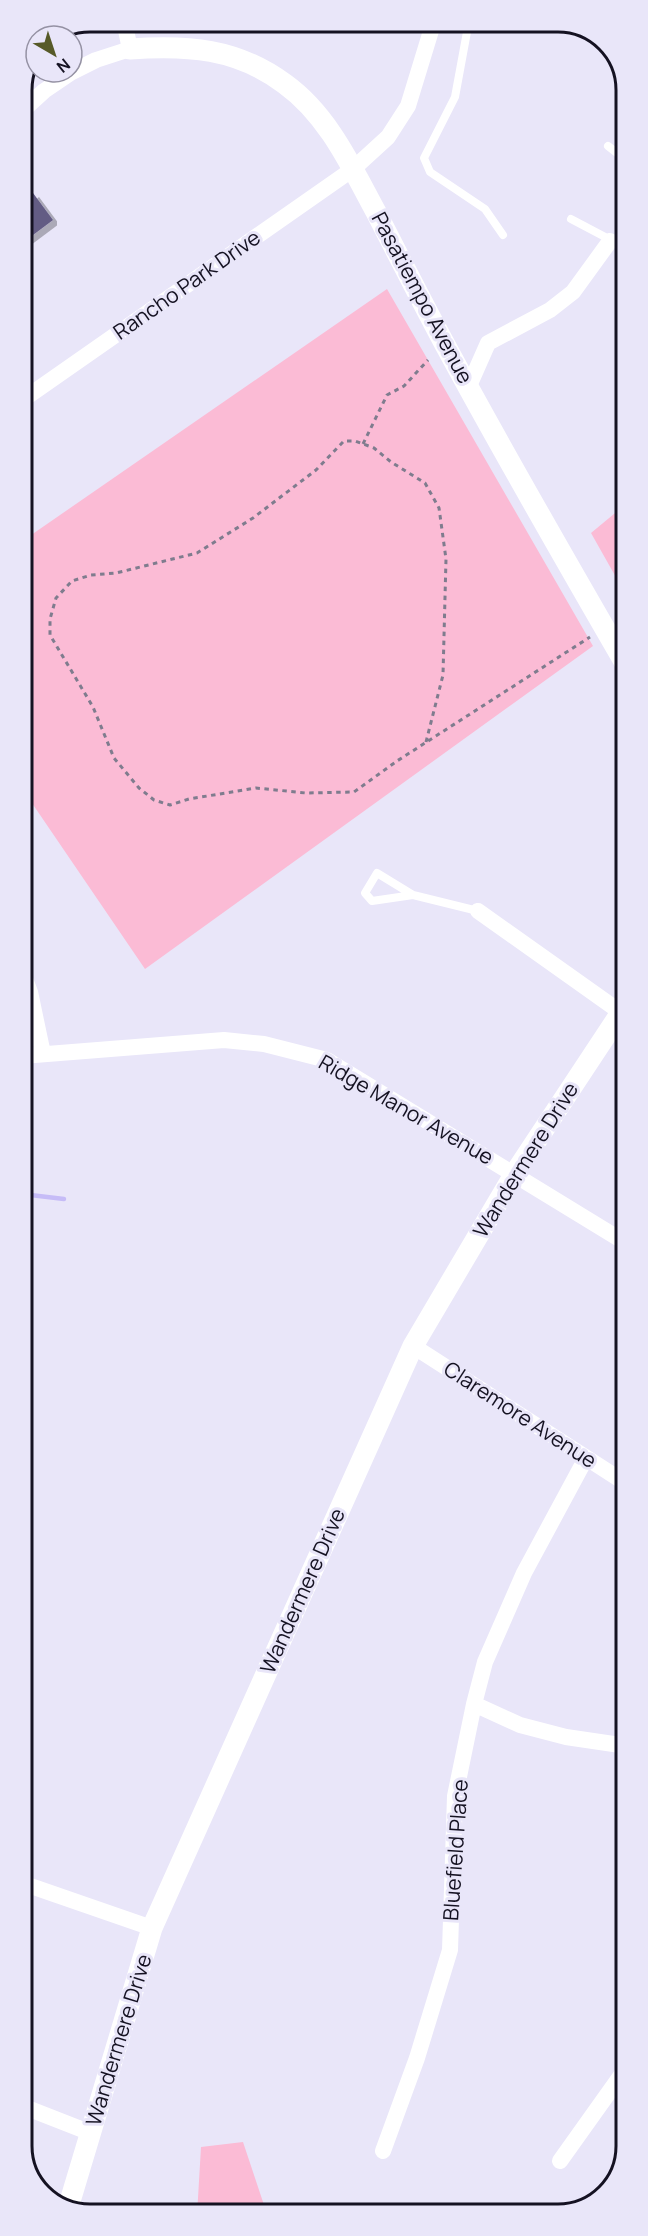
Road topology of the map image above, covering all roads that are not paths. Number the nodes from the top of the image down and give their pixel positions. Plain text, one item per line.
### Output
1 (126, 32) edge
2 (431, 32) edge
3 (467, 32) edge
4 (130, 49) junction
5 (84, 66) edge
6 (54, 84) edge
7 (32, 102) edge
8 (608, 146) dead end
9 (616, 152) edge
10 (353, 169) junction
11 (570, 219) dead end
12 (503, 235) dead end
13 (616, 244) edge
14 (616, 247) edge
15 (469, 387) junction
16 (32, 393) edge
17 (616, 645) edge
18 (413, 895) junction
19 (478, 911) joint
20 (32, 1002) edge
21 (616, 1005) edge
22 (616, 1024) edge
23 (43, 1054) junction
24 (32, 1055) edge
25 (515, 1173) junction
26 (616, 1237) edge
27 (413, 1346) junction
28 (586, 1458) junction
29 (616, 1477) edge
30 (474, 1704) junction
31 (616, 1744) edge
32 (32, 1886) edge
33 (152, 1928) junction
34 (616, 2083) edge
35 (32, 2110) edge
36 (91, 2133) junction
37 (383, 2151) dead end
38 (560, 2162) dead end
39 (70, 2201) edge

1 - 4 street
2 - 10 street, Rancho Park Drive
3 - 12 lane
4 - 5 street
4 - 10 street, Pasatiempo Avenue
6 - 7 street
8 - 9 lane
10 - 15 street, Pasatiempo Avenue
10 - 16 street, Rancho Park Drive
11 - 13 lane
14 - 15 street
15 - 17 street, Pasatiempo Avenue
18 - 18 lane
18 - 19 lane
19 - 21 street
20 - 23 street
22 - 25 street, Wandermere Drive
23 - 24 street, Ridge Manor Avenue
23 - 25 street, Ridge Manor Avenue
25 - 26 street, Ridge Manor Avenue
25 - 27 street, Wandermere Drive
27 - 28 street, Claremore Avenue
27 - 33 street, Wandermere Drive
28 - 29 street, Claremore Avenue
28 - 30 street, Bluefield Place
30 - 31 street
30 - 37 street, Bluefield Place
32 - 33 street
33 - 36 street, Wandermere Drive
34 - 38 street
35 - 36 street
36 - 39 street, Wandermere Drive

